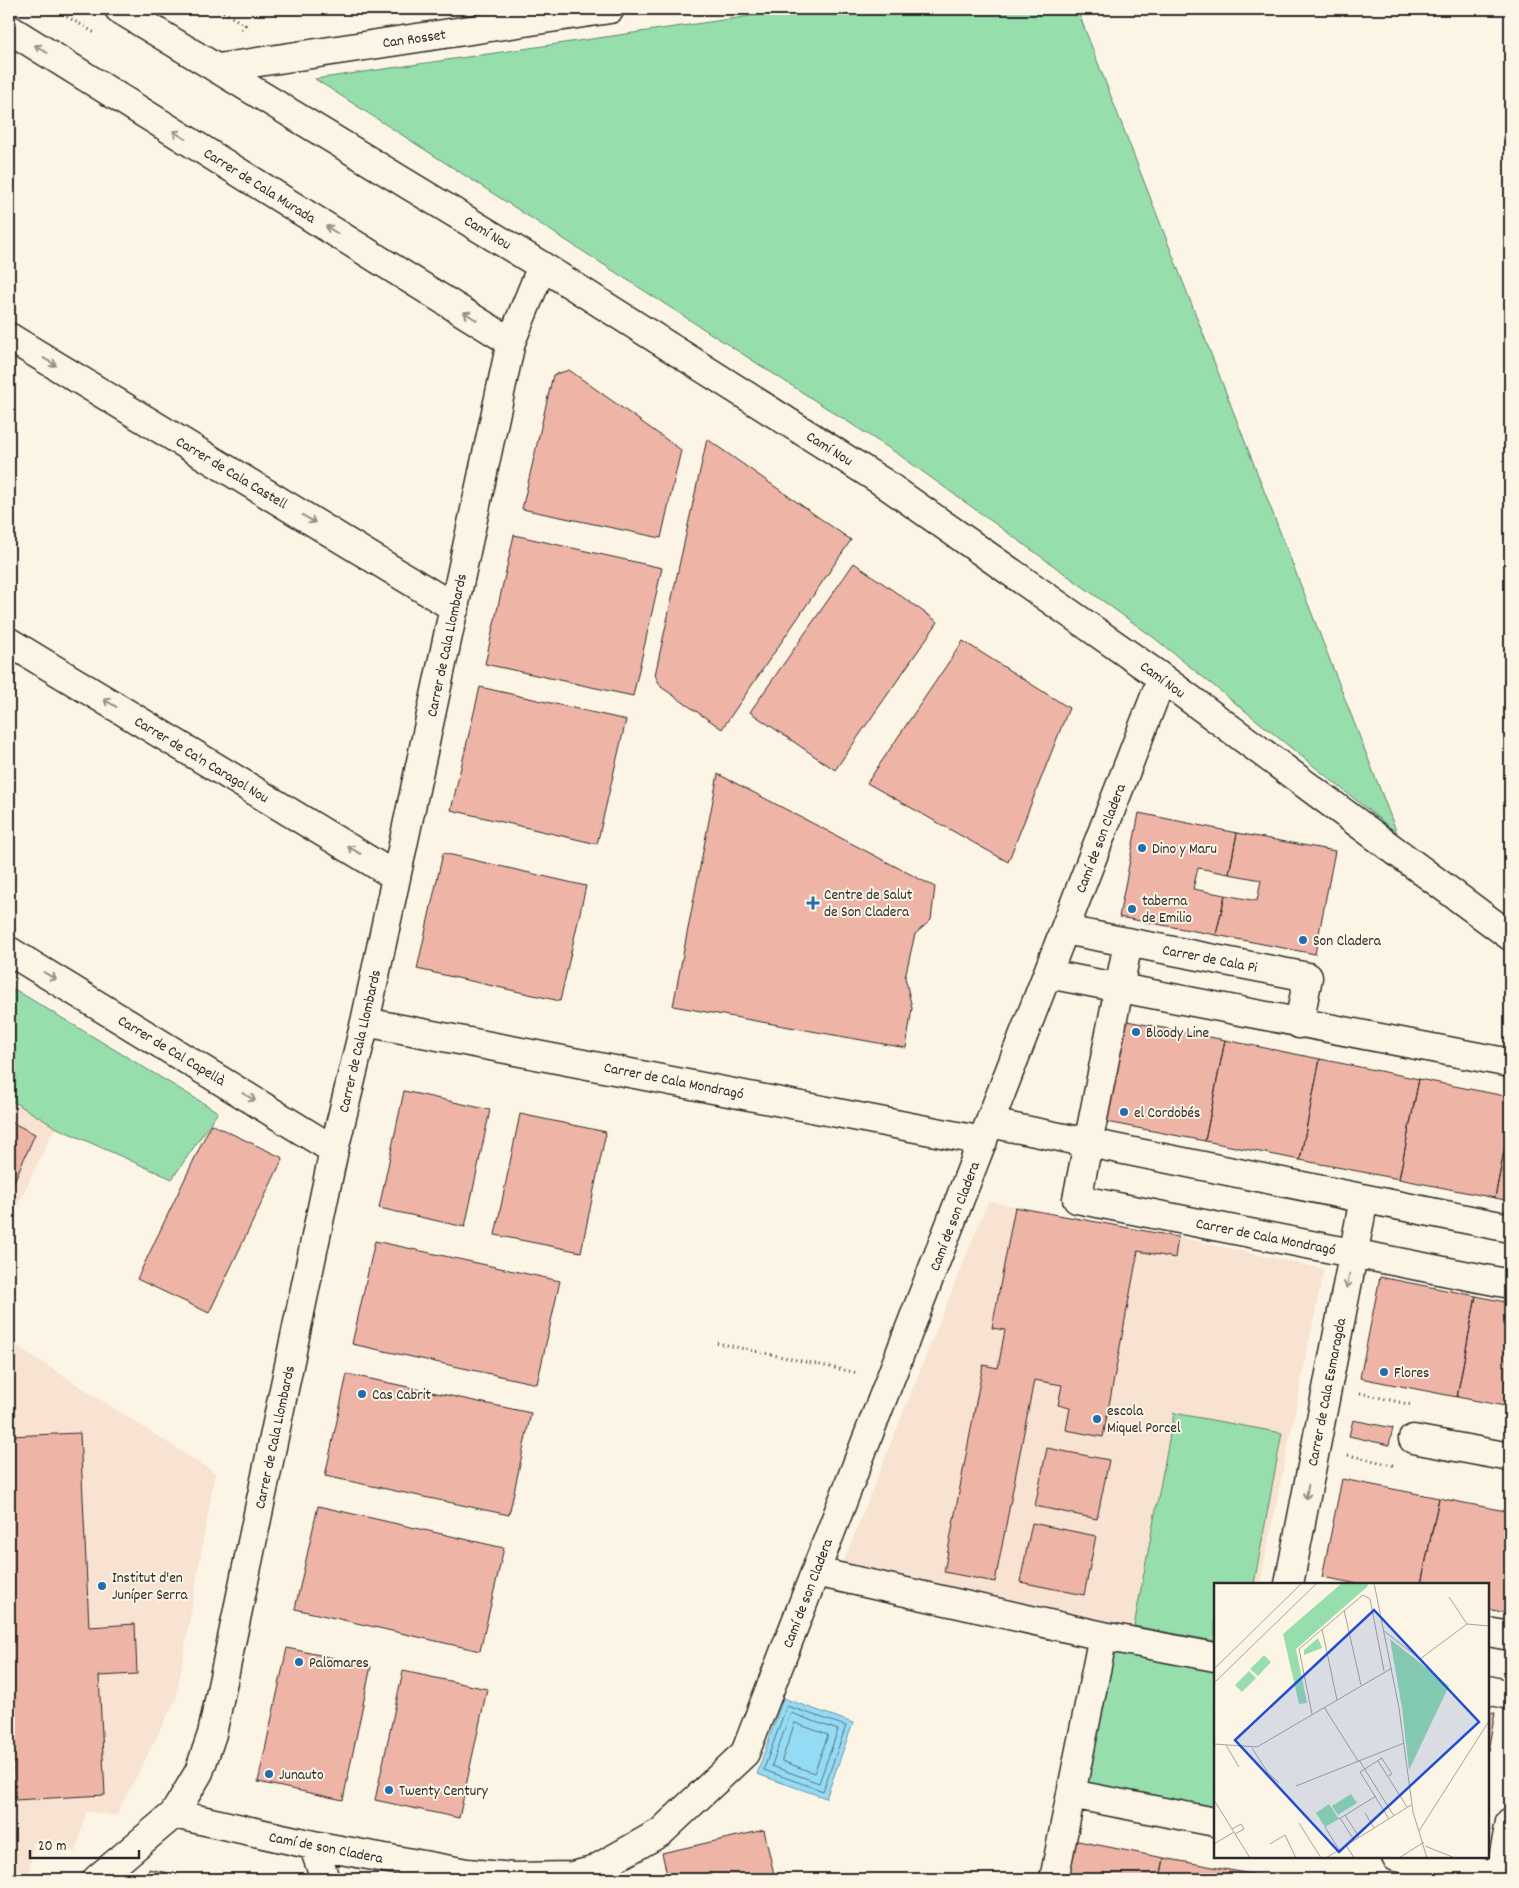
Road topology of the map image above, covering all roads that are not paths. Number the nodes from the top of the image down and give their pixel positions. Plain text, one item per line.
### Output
1 (118, 9) edge
2 (610, 9) edge
3 (9, 29) edge
4 (218, 68) junction
5 (542, 266) junction
6 (9, 337) edge
7 (511, 342) junction
8 (455, 608) junction
9 (9, 642) edge
10 (1162, 678) junction
11 (396, 876) junction
12 (1065, 930) junction
13 (1510, 936) edge
14 (1128, 943) junction
15 (9, 951) edge
16 (1048, 974) junction
17 (1119, 989) junction
18 (365, 1022) junction
19 (1299, 1024) junction
20 (1510, 1063) edge
21 (987, 1132) junction
22 (1088, 1144) junction
23 (334, 1150) junction
24 (1364, 1199) junction
25 (1510, 1228) edge
26 (1353, 1253) junction
27 (1510, 1284) edge
28 (1414, 1439) road end
29 (1510, 1457) edge
30 (816, 1572) junction
31 (1289, 1583) edge
32 (1489, 1632) edge
33 (1103, 1636) junction
34 (1510, 1636) edge
35 (1214, 1658) edge
36 (1489, 1690) edge
37 (1510, 1695) edge
38 (1071, 1794) junction
39 (174, 1814) junction
40 (1214, 1822) edge
41 (1510, 1822) edge
42 (313, 1845) junction
43 (1401, 1858) edge
44 (1499, 1878) edge
45 (97, 1879) edge
46 (325, 1879) edge
47 (1054, 1879) edge

1 - 4 street, Camí Nou
2 - 4 street, Can Rosset
7 -> 3 street, Carrer de Cala Murada
4 - 5 street, Camí Nou
5 - 7 street, Carrer de Cala Llombards
5 - 10 street, Camí Nou
6 -> 8 street, Carrer de Cala Castell
7 - 8 street, Carrer de Cala Llombards
8 - 11 street, Carrer de Cala Llombards
11 -> 9 street, Carrer de Ca'n Caragol Nou
10 - 12 street, Camí de son Cladera
10 - 13 street, Camí Nou
11 - 18 street, Carrer de Cala Llombards
12 - 14 street, Carrer de Cala Pi
12 - 16 street, Camí de son Cladera
14 - 17 street
14 - 19 street, Carrer de Cala Pi
15 -> 23 street, Carrer de Cal Capellà
16 - 17 street
16 - 21 street, Camí de son Cladera
17 - 19 street
17 - 22 street
18 - 21 street, Carrer de Cala Mondragó
18 - 23 street, Carrer de Cala Llombards
19 - 20 street
21 - 22 street, Carrer de Cala Mondragó
21 - 30 street, Camí de son Cladera
22 - 24 street, Carrer de Cala Mondragó
22 - 26 street, Carrer de Cala Mondragó
23 - 39 street, Carrer de Cala Llombards
24 - 25 street, Carrer de Cala Mondragó
24 - 26 street, Carrer de Cala Esmaragda
26 - 27 street, Carrer de Cala Mondragó
26 -> 31 street, Carrer de Cala Esmaragda
28 - 29 street
30 - 33 street
30 - 42 street, Camí de son Cladera
32 - 34 street
33 - 35 street
33 - 38 street
36 - 37 street
38 - 40 street
38 - 47 street
39 - 42 street, Camí de son Cladera
39 - 45 street
41 - 44 street
42 - 46 street
43 - 44 street

